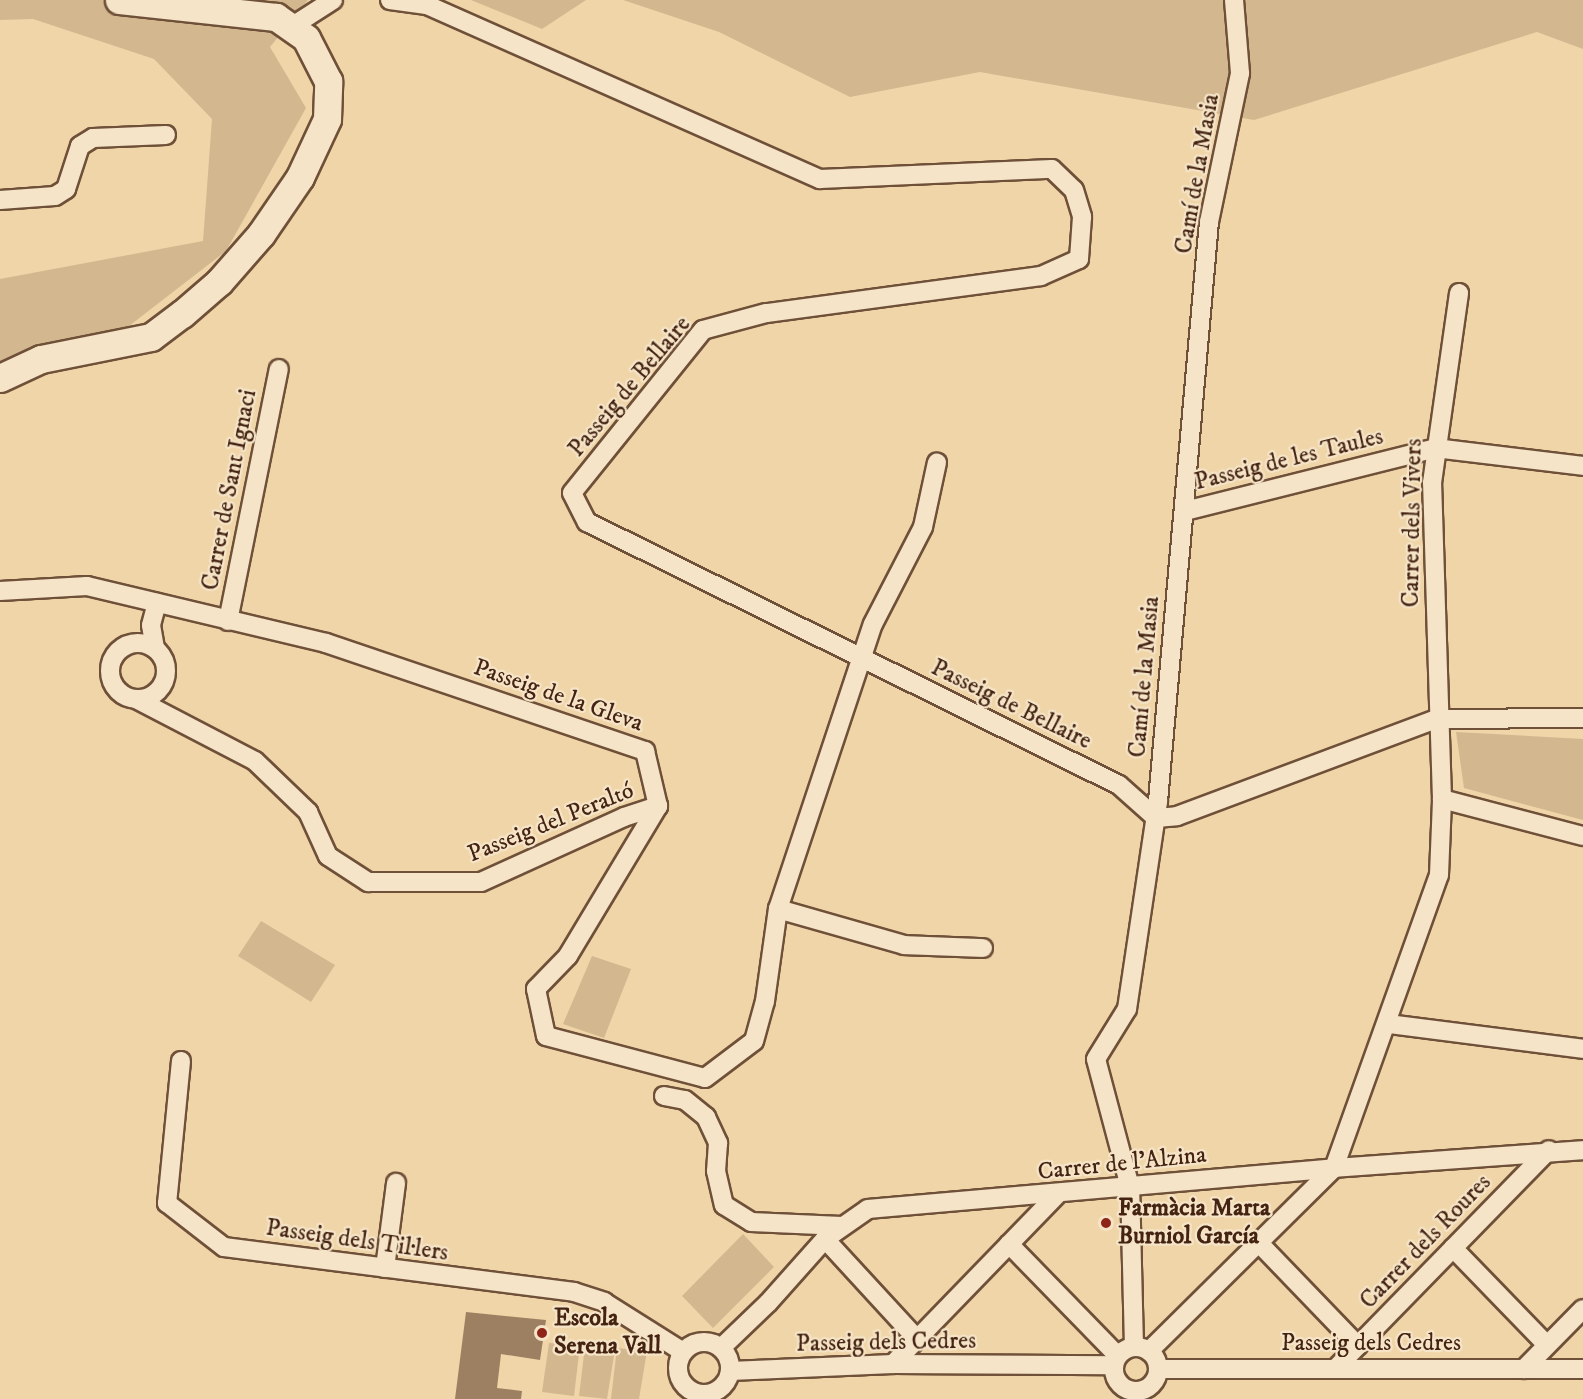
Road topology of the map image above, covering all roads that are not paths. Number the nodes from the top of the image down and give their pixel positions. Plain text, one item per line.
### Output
1 (119, 0) edge
2 (333, 0) edge
3 (390, 0) edge
4 (1234, 0) edge
5 (291, 27) junction
6 (166, 135) dead end
7 (0, 200) edge
8 (1459, 293) dead end
9 (279, 369) dead end
10 (0, 378) edge
11 (1435, 448) junction
12 (938, 462) dead end
13 (1583, 466) edge
14 (1185, 511) junction
15 (0, 591) edge
16 (157, 603) junction
17 (228, 621) junction
18 (155, 648) junction
19 (862, 658) junction
20 (136, 699) junction
21 (1583, 718) edge
22 (1437, 720) junction
23 (1442, 799) junction
24 (658, 806) junction
25 (1156, 818) junction
26 (1583, 836) edge
27 (778, 909) junction
28 (983, 948) dead end
29 (1389, 1024) junction
30 (1583, 1049) edge
31 (181, 1061) dead end
32 (664, 1096) dead end
33 (1550, 1150) junction
34 (1583, 1150) edge
35 (1334, 1168) junction
36 (396, 1183) dead end
37 (1130, 1187) junction
38 (1057, 1195) junction
39 (842, 1226) junction
40 (825, 1239) junction
41 (1258, 1242) junction
42 (1010, 1244) junction
43 (1453, 1248) junction
44 (385, 1269) junction
45 (1583, 1309) edge
46 (917, 1339) junction
47 (1547, 1345) junction
48 (1358, 1346) junction
49 (722, 1348) junction
50 (683, 1352) junction
51 (1129, 1355) junction
52 (893, 1364) junction
53 (1337, 1367) junction
54 (1158, 1369) junction
55 (1524, 1369) junction
56 (1583, 1369) edge
57 (730, 1371) junction
58 (1139, 1395) edge
59 (704, 1397) edge

1 - 5 street
2 - 5 street
3 - 19 street, Passeig de Bellaire
4 - 14 street, Camí de la Masia
5 - 10 street
6 - 7 street
8 - 11 street, Carrer dels Vivers
9 - 17 street, Carrer de Sant Ignaci
11 - 13 street, Passeig de les Taules
11 - 14 street, Passeig de les Taules
11 - 22 street, Carrer dels Vivers
12 - 19 street
14 - 25 street, Camí de la Masia
15 - 16 street, Passeig de la Gleva
16 - 17 street, Passeig de la Gleva
16 - 18 street
17 - 24 street, Passeig de la Gleva
18 - 20 street
18 - 20 street
19 - 25 street, Passeig de Bellaire
19 - 27 street
20 - 24 street, Passeig del Peraltó
21 - 22 street
22 - 23 street, Carrer dels Vivers
22 - 25 street
23 - 26 street
23 - 29 street, Carrer dels Vivers
24 - 27 street
25 - 37 street, Camí de la Masia
27 - 28 street
29 - 30 street
29 - 35 street, Carrer dels Vivers
31 - 44 street, Passeig dels Til·lers
32 - 39 street
33 - 34 street, Carrer de l'Alzina
33 - 35 street, Carrer de l'Alzina
33 - 43 street, Carrer dels Roures
35 - 37 street, Carrer de l'Alzina
35 - 41 street
36 - 44 street
37 - 38 street, Carrer de l'Alzina
37 - 51 street, Camí de la Masia
38 - 39 street, Carrer de l'Alzina
38 - 42 street
39 - 40 street, Carrer de l'Alzina
40 - 46 street
40 - 49 street, Carrer de l'Alzina
41 - 48 street
41 - 51 street
42 - 46 street
42 - 51 street
43 - 47 street
43 - 48 street, Carrer dels Roures
44 - 50 street, Passeig dels Til·lers
45 - 47 street
46 - 52 street
47 - 55 street
48 - 53 street, Carrer dels Roures
49 - 50 street
49 - 57 street
50 - 59 street
51 - 52 street, Passeig dels Cedres
51 - 54 street
51 - 58 street
52 - 57 street, Passeig dels Cedres
53 - 54 street, Passeig dels Cedres
53 - 55 street, Passeig dels Cedres
54 - 58 street
55 - 56 street, Passeig dels Cedres
57 - 59 street

